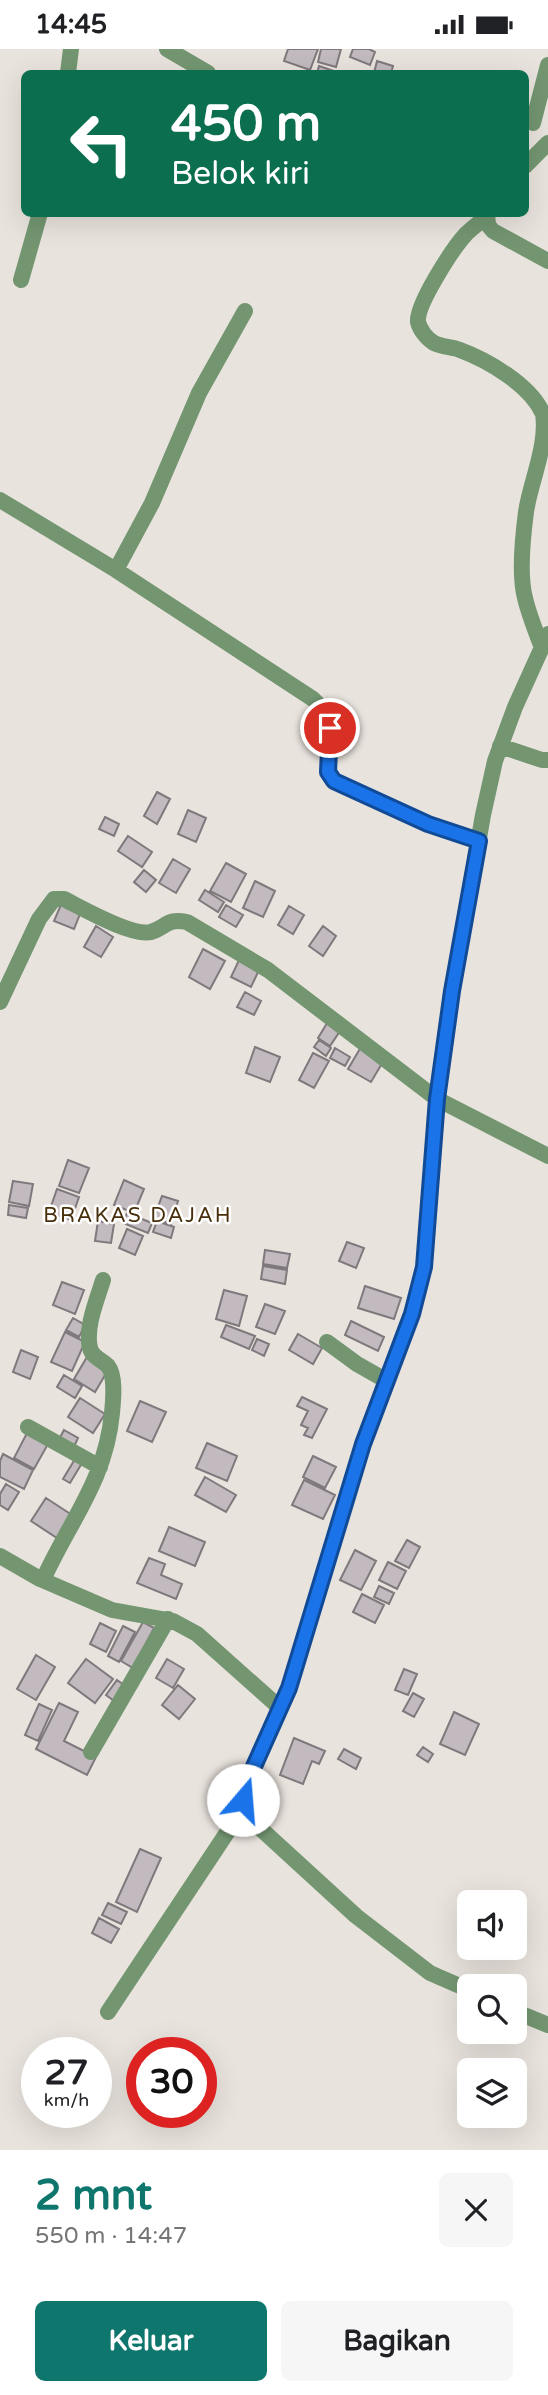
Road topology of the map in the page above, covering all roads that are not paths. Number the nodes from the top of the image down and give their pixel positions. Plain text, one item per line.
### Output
1 (71, 49) edge
2 (167, 49) edge
3 (548, 65) edge
4 (68, 70) edge
5 (203, 70) edge
6 (535, 123) edge
7 (548, 143) edge
8 (529, 162) edge
9 (39, 217) edge
10 (484, 217) edge
11 (486, 217) edge
12 (548, 261) edge
13 (21, 280) dead end
14 (245, 311) dead end
15 (0, 500) edge
16 (116, 570) junction
17 (545, 641) edge
18 (500, 746) junction
19 (548, 759) edge
20 (479, 841) junction
21 (0, 1002) edge
22 (437, 1099) junction
23 (548, 1156) edge
24 (103, 1280) dead end
25 (327, 1342) dead end
26 (387, 1381) junction
27 (28, 1427) dead end
28 (100, 1467) junction
29 (0, 1556) edge
30 (43, 1580) junction
31 (167, 1619) junction
32 (280, 1708) junction
33 (91, 1752) dead end
34 (244, 1807) junction
35 (457, 1985) edge
36 (108, 2012) dead end
37 (527, 2016) edge
38 (548, 2025) edge

1 - 4 street
2 - 5 street
3 - 6 street
7 - 8 street
9 - 13 street
10 - 17 street
11 - 12 street
14 - 16 street
15 - 16 street
16 - 20 street
17 - 18 street
18 - 19 street
18 - 20 street
20 - 22 street
21 - 22 street
22 - 23 street
22 - 26 street
24 - 28 street
25 - 26 street
26 - 32 street
27 - 28 street
28 - 30 street
29 - 30 street
30 - 31 street
31 - 32 street
31 - 33 street
32 - 34 street
34 - 35 street
34 - 36 street
37 - 38 street

